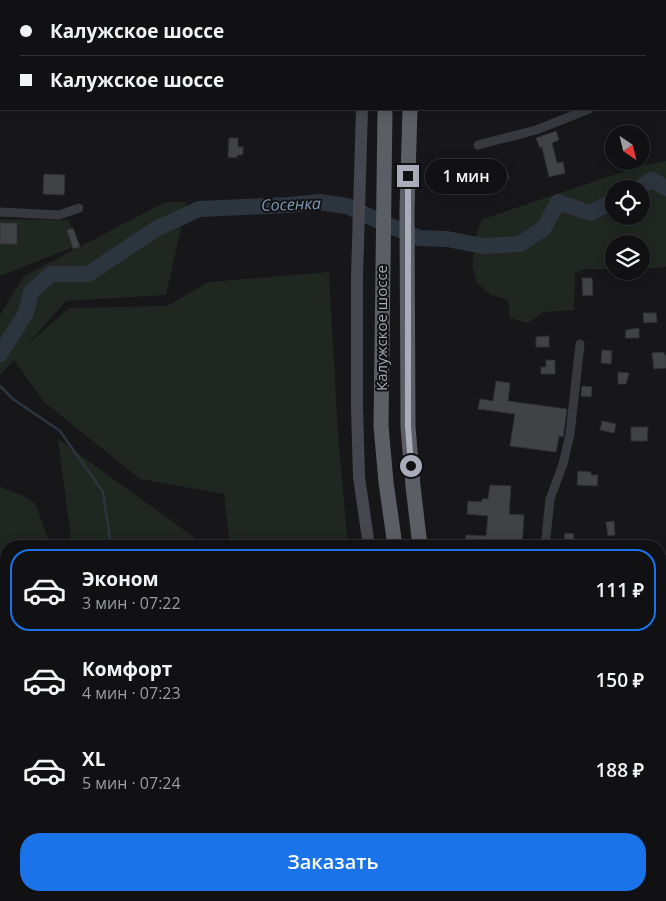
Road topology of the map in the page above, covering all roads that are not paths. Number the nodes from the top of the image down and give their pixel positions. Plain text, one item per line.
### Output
1 (362, 110) edge
2 (385, 110) edge
3 (410, 110) edge
4 (586, 110) edge
5 (478, 145) dead end
6 (79, 208) dead end
7 (0, 212) edge
8 (580, 344) dead end
9 (363, 500) junction
10 (368, 540) edge
11 (376, 540) edge
12 (394, 540) edge
13 (419, 540) edge
14 (546, 540) edge

1 - 9 main road
2 - 12 highway, Калужское шоссе
3 - 13 highway, Калужское шоссе
4 - 5 street
6 - 7 street
8 - 14 street
9 - 10 main road
9 - 11 main road

